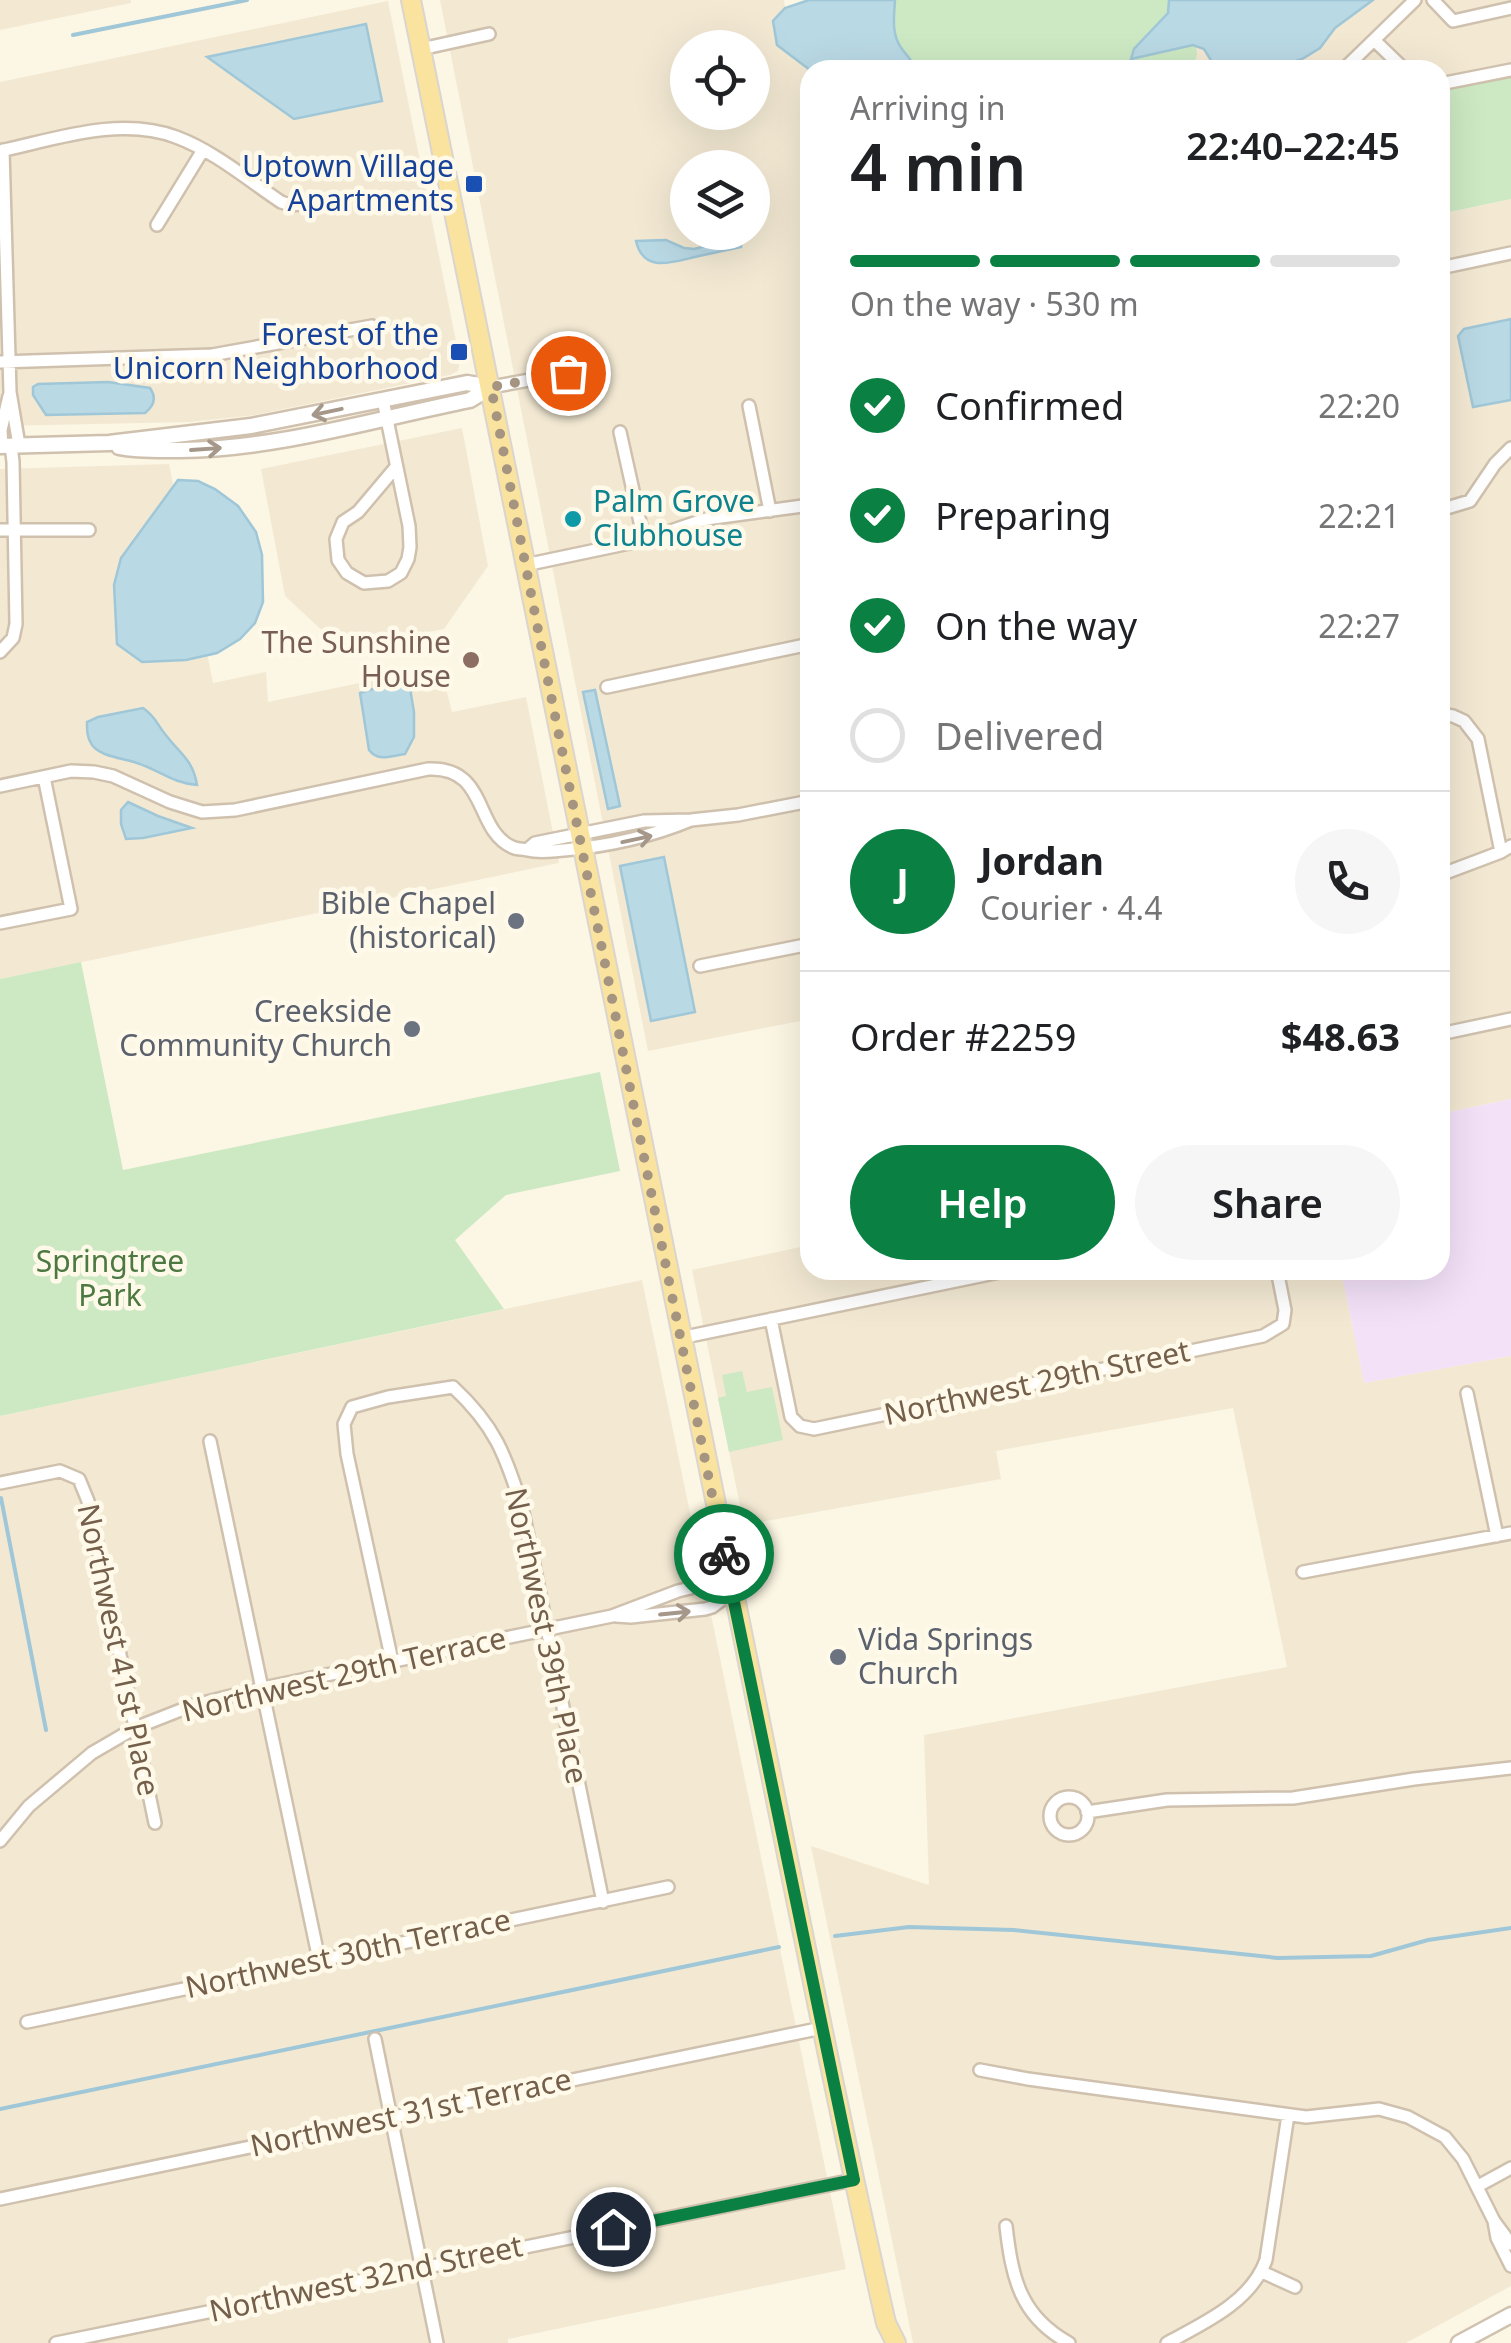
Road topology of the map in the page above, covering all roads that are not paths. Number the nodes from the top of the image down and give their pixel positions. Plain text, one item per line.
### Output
1 (411, 0) edge
2 (1415, 0) edge
3 (1434, 0) edge
4 (1511, 8) edge
5 (489, 34) dead end
6 (1374, 40) junction
7 (421, 48) junction
8 (1353, 60) edge
9 (1395, 60) edge
10 (1511, 70) edge
11 (1450, 82) edge
12 (203, 150) junction
13 (2, 151) edge
14 (334, 201) dead end
15 (157, 225) dead end
16 (1511, 253) edge
17 (1450, 266) edge
18 (372, 326) dead end
19 (5, 362) edge
20 (585, 366) dead end
21 (491, 387) junction
22 (382, 400) junction
23 (749, 406) dead end
24 (386, 418) junction
25 (620, 432) dead end
26 (109, 444) junction
27 (8, 446) edge
28 (1511, 448) edge
29 (396, 467) junction
30 (800, 506) edge
31 (1450, 507) edge
32 (770, 510) junction
33 (7, 530) edge
34 (89, 530) dead end
35 (644, 540) junction
36 (525, 565) junction
37 (800, 646) edge
38 (0, 652) edge
39 (607, 687) dead end
40 (1450, 716) edge
41 (44, 777) junction
42 (0, 786) edge
43 (800, 803) edge
44 (580, 841) junction
45 (1506, 849) edge
46 (1450, 871) edge
47 (0, 923) edge
48 (800, 946) edge
49 (700, 966) dead end
50 (1511, 1019) edge
51 (1450, 1032) edge
52 (961, 1280) edge
53 (1279, 1280) edge
54 (772, 1319) junction
55 (680, 1338) junction
56 (1468, 1393) dead end
57 (210, 1441) dead end
58 (0, 1483) edge
59 (1511, 1533) edge
60 (1497, 1536) junction
61 (1303, 1572) dead end
62 (732, 1592) junction
63 (612, 1616) junction
64 (547, 1629) junction
65 (392, 1661) junction
66 (263, 1688) junction
67 (135, 1728) junction
68 (1511, 1768) edge
69 (1087, 1812) dead end
70 (154, 1823) dead end
71 (0, 1841) edge
72 (668, 1887) dead end
73 (603, 1902) junction
74 (320, 1960) junction
75 (27, 2022) dead end
76 (822, 2028) junction
77 (375, 2039) dead end
78 (980, 2070) dead end
79 (1288, 2114) junction
80 (391, 2117) junction
81 (1511, 2168) edge
82 (854, 2180) junction
83 (1478, 2186) junction
84 (0, 2199) edge
85 (1494, 2221) junction
86 (1006, 2226) dead end
87 (1511, 2244) edge
88 (1511, 2266) edge
89 (422, 2268) junction
90 (1262, 2272) junction
91 (1295, 2287) dead end
92 (1511, 2315) edge
93 (886, 2322) junction
94 (56, 2343) edge
95 (438, 2343) edge
96 (885, 2343) edge
97 (896, 2343) edge
98 (1068, 2343) edge
99 (1167, 2343) edge
100 (1460, 2343) edge

1 - 7 main road
2 - 6 street
3 - 4 street
5 - 7 street
6 - 8 street
6 - 9 street
7 - 21 main road
10 - 11 street
12 - 13 street
12 - 14 street
12 - 15 street
13 - 19 street
16 - 17 street
18 - 19 street
19 - 27 street
20 - 21 street
21 - 22 street
21 - 24 street
21 - 36 main road
22 - 24 street
22 -> 26 street
23 - 32 street
26 -> 24 street
24 - 29 street
25 - 35 street
26 - 27 street
27 - 33 street
28 - 31 street
29 - 29 street
30 - 32 street
32 - 35 street
33 - 34 street
33 - 38 street
35 - 36 street
36 - 44 main road
37 - 39 street
40 - 45 street
41 - 42 street
41 - 44 street
41 - 47 street
43 - 44 street
44 - 55 main road
45 - 46 street
48 - 49 street
50 - 51 street
52 - 54 street
53 - 54 street, Northwest 29th Street
54 - 55 street
55 - 62 main road
56 - 60 street
57 - 66 street
58 - 67 street, Northwest 41st Place
59 - 60 street
60 - 61 street
63 -> 62 street, Northwest 29th Terrace
62 - 63 street, Northwest 29th Terrace
62 - 76 main road
63 - 64 street, Northwest 29th Terrace
64 - 65 street, Northwest 29th Terrace
64 - 65 street, Northwest 39th Place
64 - 73 street, Northwest 39th Place
65 - 66 street, Northwest 29th Terrace
66 - 67 street, Northwest 29th Terrace
66 - 74 street
67 - 70 street, Northwest 41st Place
67 - 71 street, Northwest 29th Terrace
68 - 69 street
72 - 73 street, Northwest 30th Terrace
73 - 74 street, Northwest 30th Terrace
74 - 75 street, Northwest 30th Terrace
76 - 80 street, Northwest 31st Terrace
76 - 82 main road
77 - 80 street
78 - 79 street
79 - 83 street
79 - 90 street
80 - 84 street, Northwest 31st Terrace
80 - 89 street
81 - 83 street
82 - 89 street, Northwest 32nd Street
82 - 93 main road
83 - 85 street
85 - 87 street
85 - 88 street
86 - 98 street
89 - 94 street, Northwest 32nd Street
89 - 95 street
90 - 91 street
90 - 99 street
92 - 100 street
93 - 96 main road
93 - 97 main road

